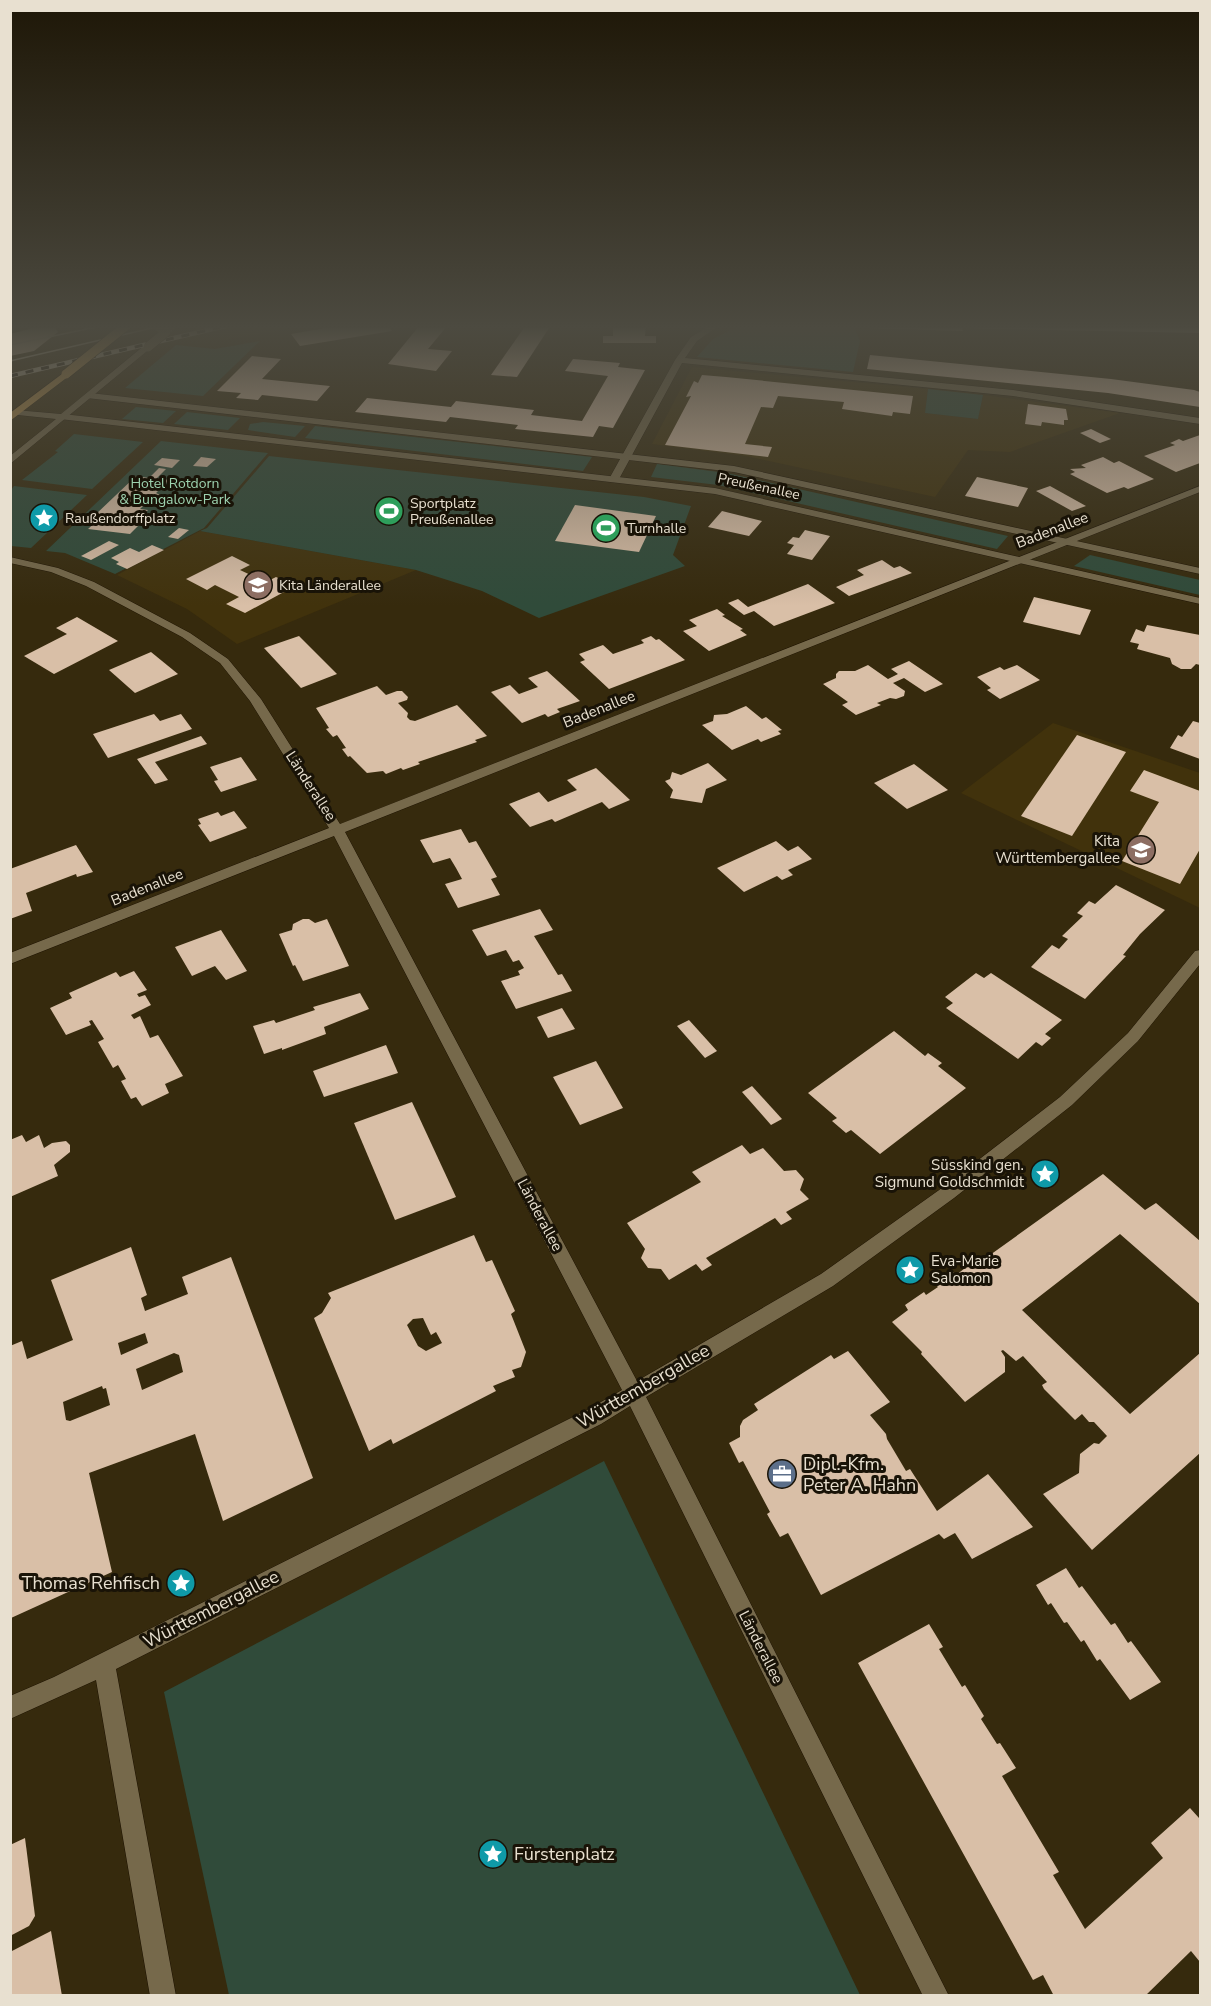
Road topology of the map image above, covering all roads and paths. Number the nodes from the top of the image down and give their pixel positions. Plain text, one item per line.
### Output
1 (61, 419) edge
2 (77, 419) edge
3 (296, 419) edge
4 (648, 419) edge
5 (1184, 419) edge
6 (1200, 421) edge
7 (628, 455) junction
8 (10, 461) edge
9 (614, 479) junction
10 (1200, 489) edge
11 (1067, 541) junction
12 (10, 560) edge
13 (1020, 560) junction
14 (1200, 571) edge
15 (1200, 601) edge
16 (339, 830) junction
17 (1200, 955) edge
18 (10, 959) edge
19 (634, 1394) junction
20 (104, 1664) junction
21 (10, 1708) edge
22 (163, 1995) edge
23 (938, 1995) edge

1 - 8 street
2 - 9 street, Preußenallee
3 - 7 street, Preußenallee
4 - 7 street
5 - 6 street
7 - 9 street
7 - 11 street, Preußenallee
9 - 13 street, Preußenallee
10 - 11 street, Badenallee
11 - 13 street, Badenallee
11 - 14 street, Preußenallee
12 - 16 street, Länderallee
13 - 15 street, Preußenallee
13 - 16 street, Badenallee
16 - 18 street, Badenallee
16 - 19 street, Länderallee
17 - 19 street, Württembergallee
19 - 20 street, Württembergallee
19 - 23 street, Länderallee
20 - 21 street, Württembergallee
20 - 22 street

